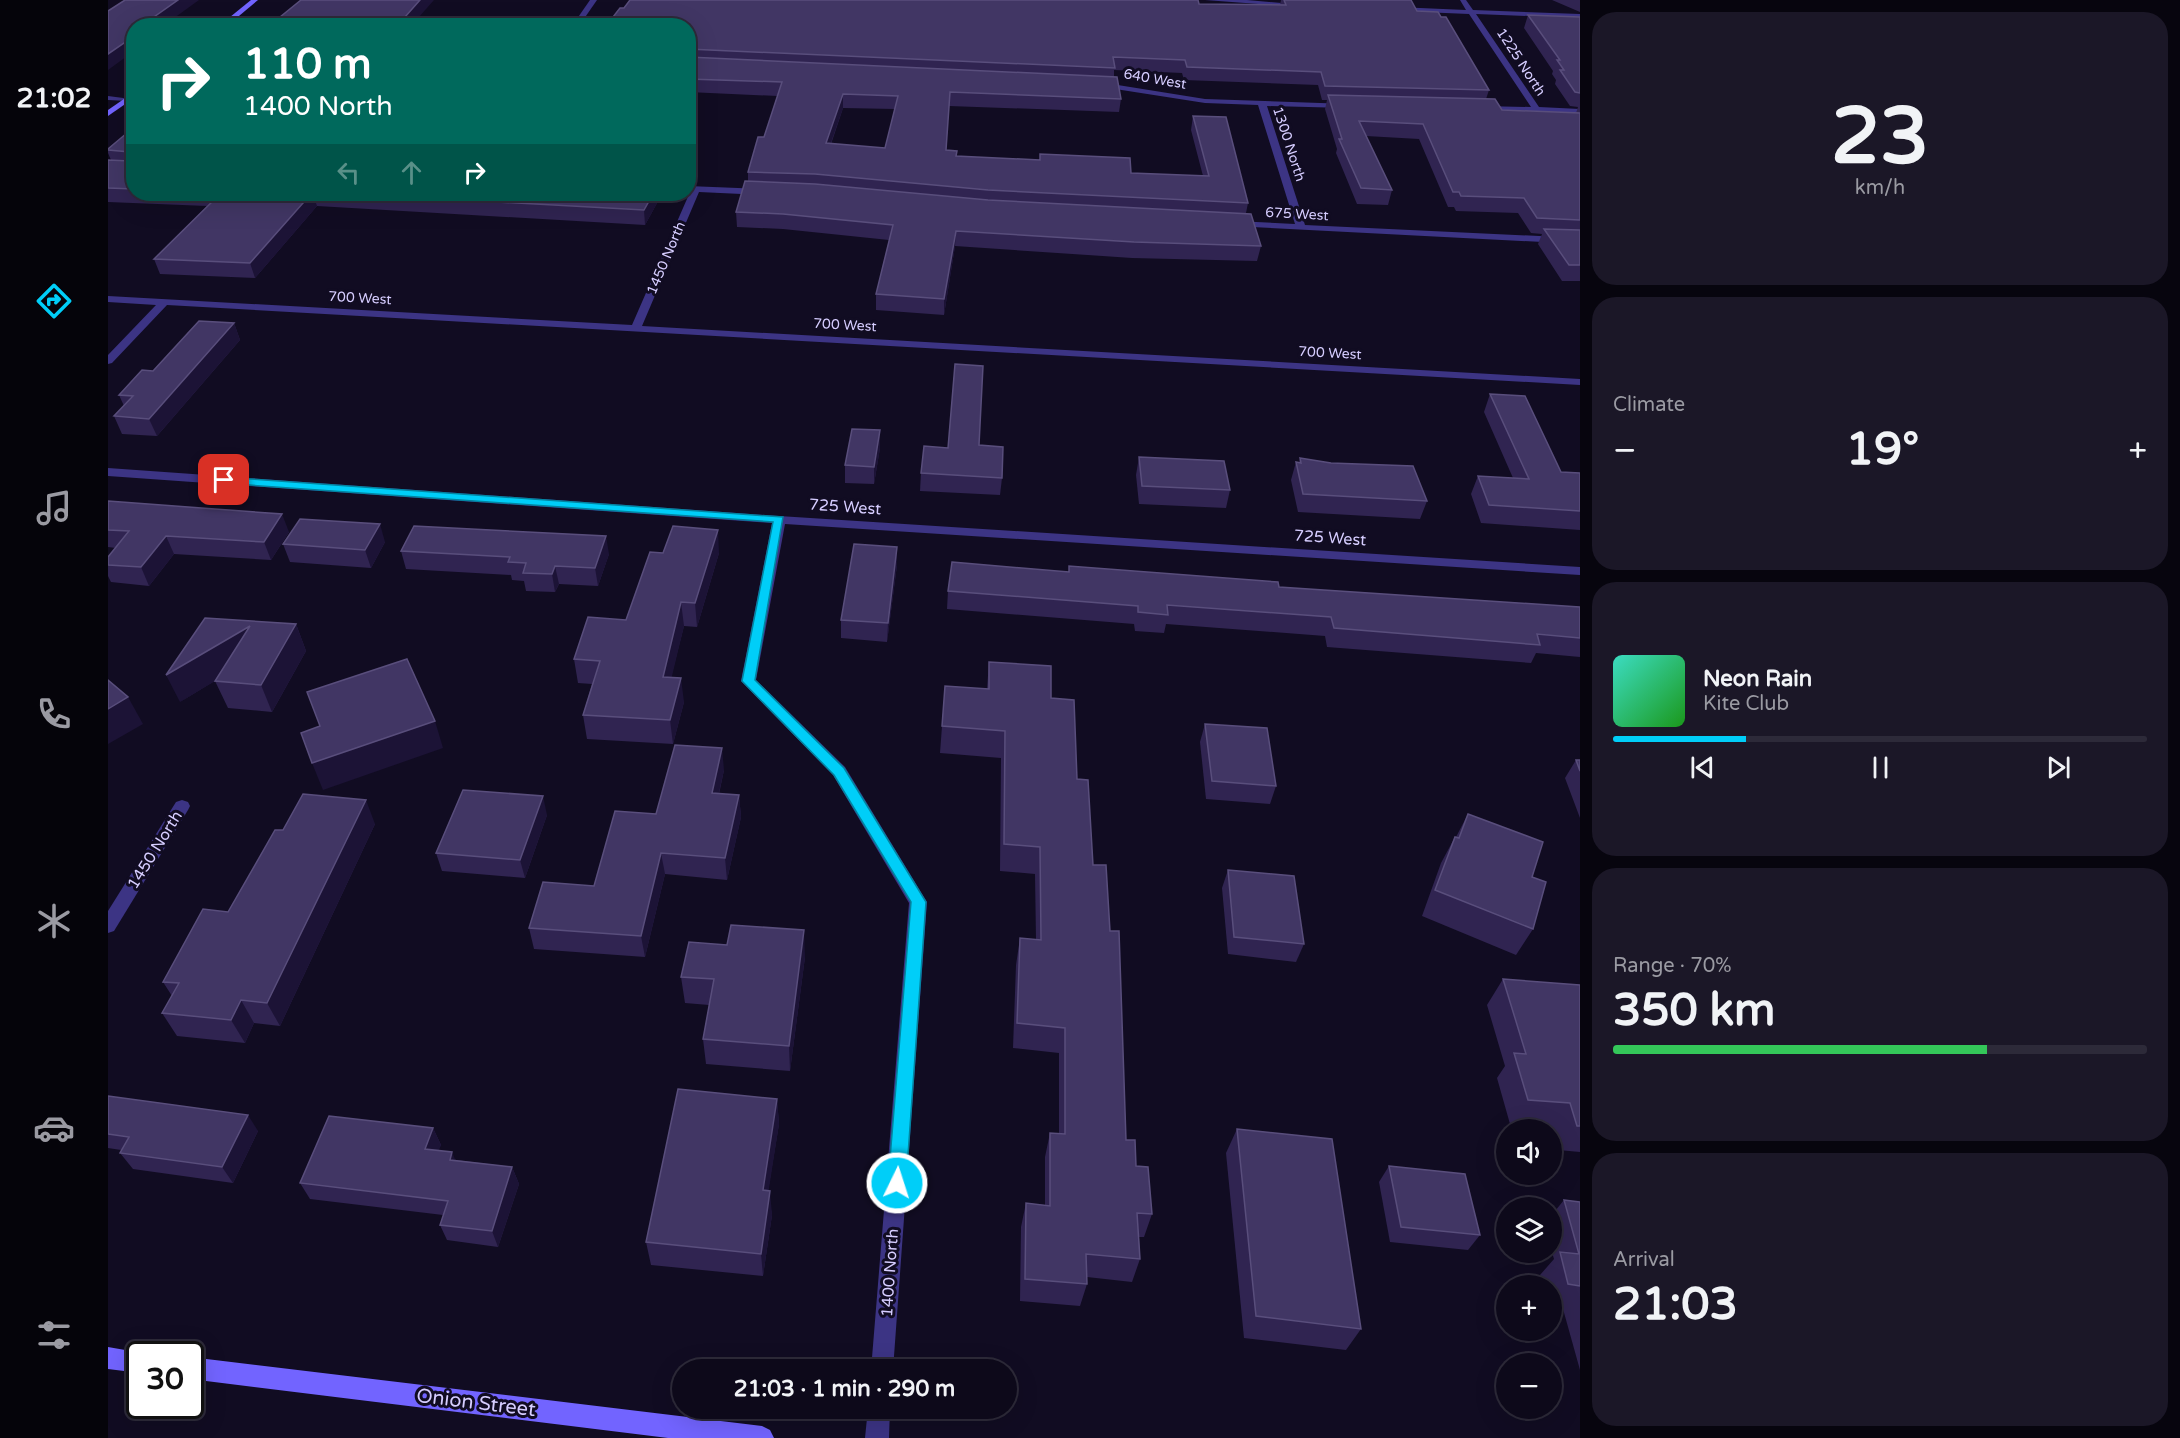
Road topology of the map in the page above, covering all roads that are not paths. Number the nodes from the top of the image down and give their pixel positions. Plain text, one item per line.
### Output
1 (255, 0) edge
2 (594, 0) edge
3 (1208, 0) edge
4 (1463, 0) edge
5 (1235, 1) edge
6 (1306, 5) edge
7 (1389, 9) edge
8 (1473, 13) junction
9 (1580, 16) edge
10 (232, 18) edge
11 (581, 18) edge
12 (1086, 83) edge
13 (126, 96) edge
14 (108, 98) edge
15 (126, 99) edge
16 (1262, 104) junction
17 (1360, 106) edge
18 (1466, 108) edge
19 (1536, 109) junction
20 (1580, 111) edge
21 (108, 114) edge
22 (696, 189) edge
23 (780, 193) edge
24 (687, 201) edge
25 (1220, 223) edge
26 (1301, 228) junction
27 (1580, 241) edge
28 (108, 299) edge
29 (164, 302) junction
30 (636, 328) junction
31 (108, 361) edge
32 (1580, 382) edge
33 (108, 472) edge
34 (779, 519) junction
35 (1580, 571) edge
36 (182, 806) dead end
37 (108, 926) edge
38 (108, 1358) edge
39 (883, 1359) edge
40 (126, 1360) edge
41 (204, 1370) edge
42 (878, 1419) edge
43 (762, 1438) edge
44 (877, 1438) edge

1 - 10 street
2 - 11 street
3 - 5 street
4 - 8 street, 1225 North
5 - 6 street
7 - 8 street
8 - 9 street
8 - 19 street, 1225 North
12 - 16 street, 640 West
13 - 14 street
15 - 21 street
16 - 17 street, 640 West
16 - 26 street, 1300 North
18 - 19 street
19 - 20 street
22 - 23 street
24 - 30 street, 1450 North
25 - 26 street, 675 West
26 - 27 street, 675 West
28 - 29 street, 700 West
29 - 30 street, 700 West
29 - 31 street
30 - 32 street, 700 West
33 - 34 street, 725 West
34 - 35 street, 725 West
34 - 39 street, 1400 North
36 - 37 street, 1450 North
38 - 40 street
41 - 43 street, Onion Street
42 - 44 street

